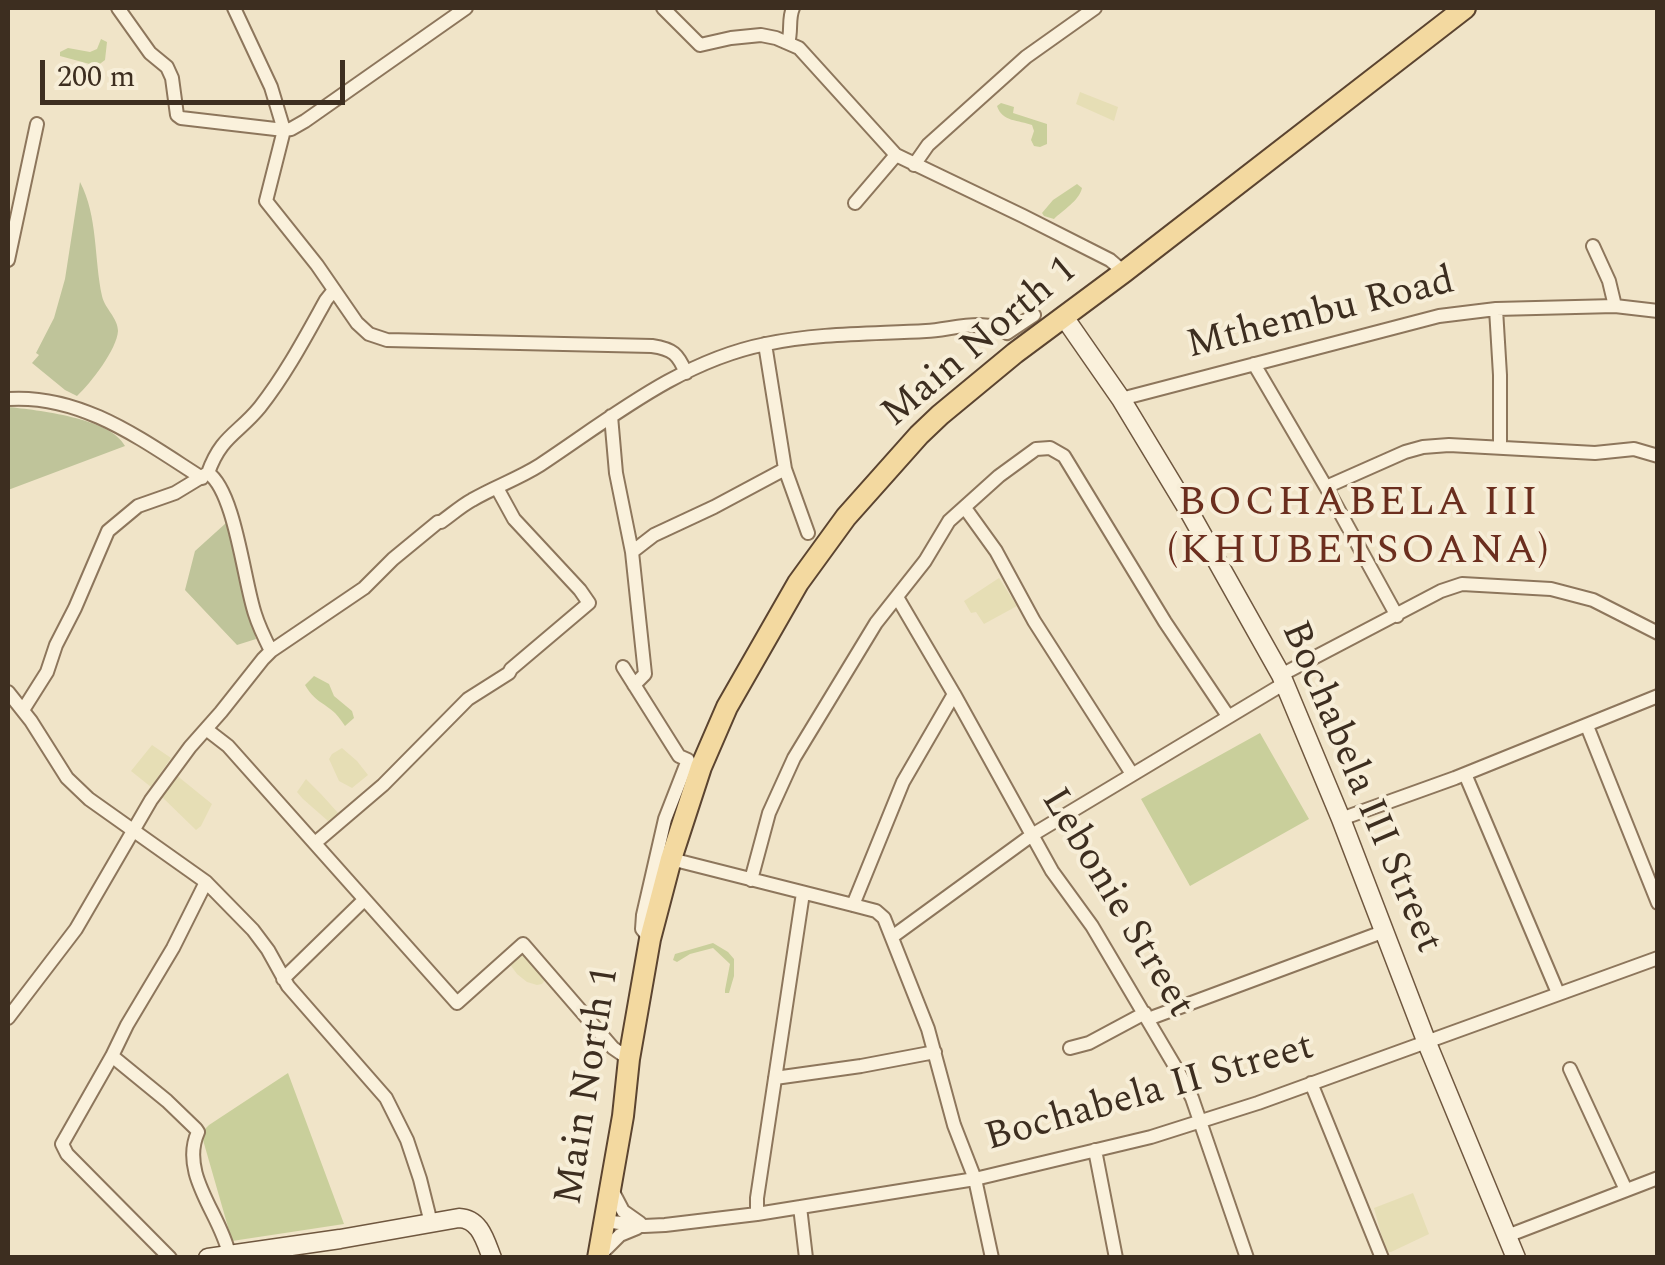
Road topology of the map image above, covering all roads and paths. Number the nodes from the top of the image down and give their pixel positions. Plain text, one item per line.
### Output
1 (118, 8) edge
2 (234, 8) edge
3 (466, 8) edge
4 (664, 8) edge
5 (793, 8) edge
6 (1094, 8) edge
7 (1465, 8) edge
8 (788, 44) junction
9 (37, 124) dead end
10 (284, 130) junction
11 (896, 155) junction
12 (914, 165) junction
13 (855, 202) dead end
14 (1593, 246) dead end
15 (8, 260) edge
16 (1124, 272) junction
17 (334, 290) junction
18 (1615, 306) junction
19 (1496, 309) junction
20 (1658, 310) edge
21 (1034, 315) dead end
22 (1064, 317) junction
23 (1022, 334) junction
24 (765, 344) junction
25 (1254, 364) junction
26 (686, 372) junction
27 (8, 399) edge
28 (1121, 399) junction
29 (611, 416) junction
30 (1500, 447) junction
31 (1658, 456) edge
32 (785, 469) junction
33 (205, 475) junction
34 (1326, 487) junction
35 (497, 488) junction
36 (965, 508) junction
37 (808, 533) dead end
38 (632, 552) junction
39 (897, 597) junction
40 (1397, 616) junction
41 (1658, 633) edge
42 (270, 651) junction
43 (623, 668) dead end
44 (1283, 679) junction
45 (634, 685) junction
46 (8, 692) edge
47 (954, 694) junction
48 (1658, 696) edge
49 (22, 710) junction
50 (1228, 716) junction
51 (1587, 726) junction
52 (206, 729) junction
53 (1132, 774) junction
54 (1465, 774) junction
55 (1341, 819) junction
56 (133, 831) junction
57 (1032, 834) junction
58 (315, 843) junction
59 (671, 860) junction
60 (752, 880) junction
61 (206, 882) junction
62 (803, 893) junction
63 (364, 900) junction
64 (1658, 903) edge
65 (853, 905) junction
66 (1385, 931) junction
67 (892, 936) junction
68 (650, 939) junction
69 (1658, 958) edge
70 (283, 979) junction
71 (1558, 993) junction
72 (1147, 1016) junction
73 (8, 1018) edge
74 (1427, 1043) junction
75 (1070, 1048) dead end
76 (935, 1052) junction
77 (112, 1056) junction
78 (629, 1059) junction
79 (1570, 1069) dead end
80 (775, 1078) junction
81 (1311, 1084) junction
82 (1199, 1122) junction
83 (1095, 1150) junction
84 (1658, 1178) edge
85 (975, 1180) junction
86 (609, 1182) junction
87 (1626, 1190) junction
88 (800, 1206) junction
89 (756, 1214) junction
90 (604, 1221) junction
91 (431, 1223) junction
92 (644, 1226) junction
93 (1507, 1236) junction
94 (229, 1254) junction
95 (170, 1258) edge
96 (208, 1258) edge
97 (492, 1258) edge
98 (598, 1258) edge
99 (806, 1258) edge
100 (992, 1258) edge
101 (1116, 1258) edge
102 (1246, 1258) edge
103 (1382, 1258) edge
104 (1516, 1258) edge

1 - 10 street
2 - 10 street
3 - 10 street
4 - 8 street
5 - 8 street
6 - 12 street
7 - 16 main road, Main North 1
8 - 11 street
9 - 15 street
10 - 17 street
11 - 12 street
11 - 13 street
12 - 16 street
14 - 18 street
16 - 22 main road, Main North 1
17 - 26 street
17 - 33 street
18 - 19 street, Mthembu Road
18 - 20 street, Mthembu Road
19 - 25 street, Mthembu Road
19 - 30 street
21 - 23 street
22 - 23 main road, Main North 1
22 - 28 street, Bochabela III Street
23 - 24 street
23 - 59 main road, Main North 1
24 - 26 street
24 - 32 street
25 - 28 street, Mthembu Road
25 - 34 street
26 - 29 street
27 - 33 street
28 - 44 street, Bochabela III Street
29 - 35 street
29 - 38 street
30 - 31 street
30 - 34 street
32 - 37 street
32 - 38 street
33 - 42 street
33 - 49 street
34 - 40 street
35 - 42 street
35 - 58 street
36 - 39 street
36 - 50 street
36 - 53 street
38 - 45 street
39 - 47 street, Lebonie Street
39 - 60 street
40 - 41 street
40 - 44 street
42 - 52 street
43 - 45 street
44 - 50 street
44 - 55 street, Bochabela III Street
45 - 68 street
46 - 49 street
47 - 57 street, Lebonie Street
47 - 65 street
48 - 51 street
49 - 56 street
50 - 53 street
51 - 54 street
51 - 64 street
52 - 56 street
52 - 58 street
53 - 57 street
54 - 55 street
54 - 71 street
55 - 66 street, Bochabela III Street
56 - 61 street
56 - 73 street
57 - 67 street
57 - 72 street, Lebonie Street
58 - 63 street
59 - 60 street
59 - 68 main road, Main North 1
60 - 62 street
61 - 70 street
61 - 77 street
62 - 65 street
62 - 80 street
63 - 70 street
63 - 78 street
65 - 67 street
66 - 72 street
66 - 74 street, Bochabela III Street
67 - 76 street
68 - 78 main road, Main North 1
69 - 71 street, Bochabela II Street
70 - 91 street
71 - 74 street, Bochabela II Street
72 - 75 street
72 - 82 street, Lebonie Street
74 - 81 street, Bochabela II Street
74 - 93 street, Bochabela III Street
76 - 80 street
76 - 85 street
77 - 94 street
77 - 95 street
78 - 86 main road, Main North 1
79 - 87 street
80 - 89 street
81 - 82 street, Bochabela II Street
81 - 103 street
82 - 83 street, Bochabela II Street
82 - 102 street, Lebonie Street
83 - 85 street, Bochabela II Street
83 - 101 street
84 - 87 street
85 - 88 street, Bochabela II Street
85 - 100 street
86 - 90 main road, Main North 1
86 - 92 street
87 - 93 street
88 - 89 street, Bochabela II Street
88 - 99 street
89 - 92 street, Bochabela II Street
90 - 92 street, Bochabela II Street
90 - 98 main road, Main North 1
91 - 94 street
91 - 97 street
92 - 98 street, Bochabela II Street
93 - 104 street, Bochabela III Street
94 - 96 street

